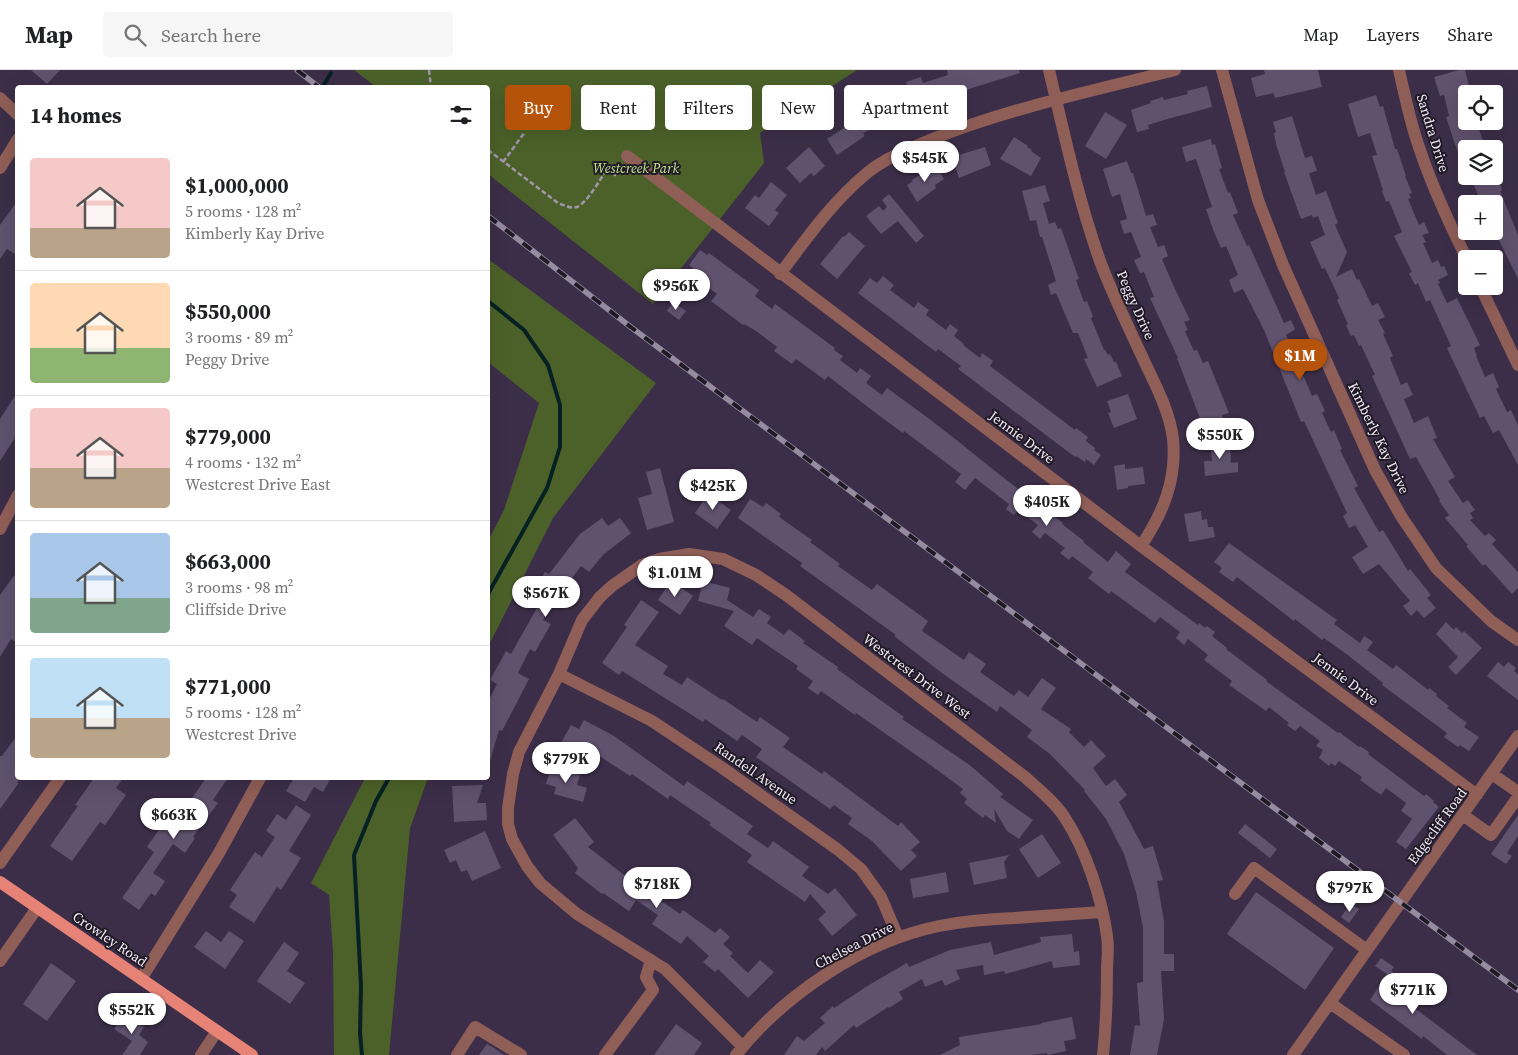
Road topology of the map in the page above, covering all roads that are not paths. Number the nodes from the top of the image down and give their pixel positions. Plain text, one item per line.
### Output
1 (1049, 70) edge
2 (1175, 70) edge
3 (1222, 70) edge
4 (1399, 70) edge
5 (0, 98) edge
6 (1056, 100) junction
7 (15, 112) edge
8 (15, 144) edge
9 (627, 156) road end
10 (0, 168) edge
11 (1462, 250) edge
12 (780, 274) junction
13 (1484, 295) edge
14 (1518, 365) edge
15 (15, 501) edge
16 (0, 529) edge
17 (1141, 546) junction
18 (1518, 640) edge
19 (559, 674) junction
20 (1518, 736) edge
21 (1492, 774) junction
22 (59, 780) edge
23 (259, 780) edge
24 (1518, 792) edge
25 (1477, 795) junction
26 (1518, 797) edge
27 (1463, 815) junction
28 (0, 863) edge
29 (0, 882) edge
30 (1235, 894) dead end
31 (37, 908) junction
32 (1102, 912) junction
33 (898, 937) junction
34 (1367, 950) junction
35 (651, 960) junction
36 (0, 961) edge
37 (141, 979) junction
38 (1330, 1003) junction
39 (217, 1031) junction
40 (740, 1051) edge
41 (201, 1055) edge
42 (252, 1055) edge
43 (457, 1055) edge
44 (521, 1055) edge
45 (605, 1055) edge
46 (1103, 1055) edge
47 (1293, 1055) edge
48 (1404, 1055) edge

1 - 6 street, Peggy Drive
2 - 6 street
3 - 18 street, Kimberly Kay Drive
4 - 11 street, Sandra Drive
5 - 7 street
6 - 12 street
6 - 17 street, Peggy Drive
8 - 10 street
9 - 12 street, Jennie Drive
12 - 17 street, Jennie Drive
13 - 14 street
15 - 16 street
17 - 25 street, Jennie Drive
19 - 32 street, Westcrest Drive West
19 - 33 street, Randell Avenue
19 - 35 street, Westcrest Drive West
20 - 21 street, Edgecliff Road
21 - 24 street
21 - 25 street, Edgecliff Road
22 - 28 street
23 - 37 street
25 - 27 street, Edgecliff Road
26 - 27 street
27 - 34 street, Edgecliff Road
29 - 31 main road, Crowley Road
30 - 34 street
31 - 36 street
31 - 37 main road, Crowley Road
32 - 33 street, Chelsea Drive
32 - 46 street, Westcrest Drive West
33 - 40 street, Chelsea Drive
34 - 38 street, Edgecliff Road
35 - 40 street, Westcrest Drive West
35 - 45 street
37 - 39 main road, Crowley Road
38 - 47 street, Edgecliff Road
38 - 48 street
39 - 41 street
39 - 42 main road, Crowley Road
43 - 44 street

